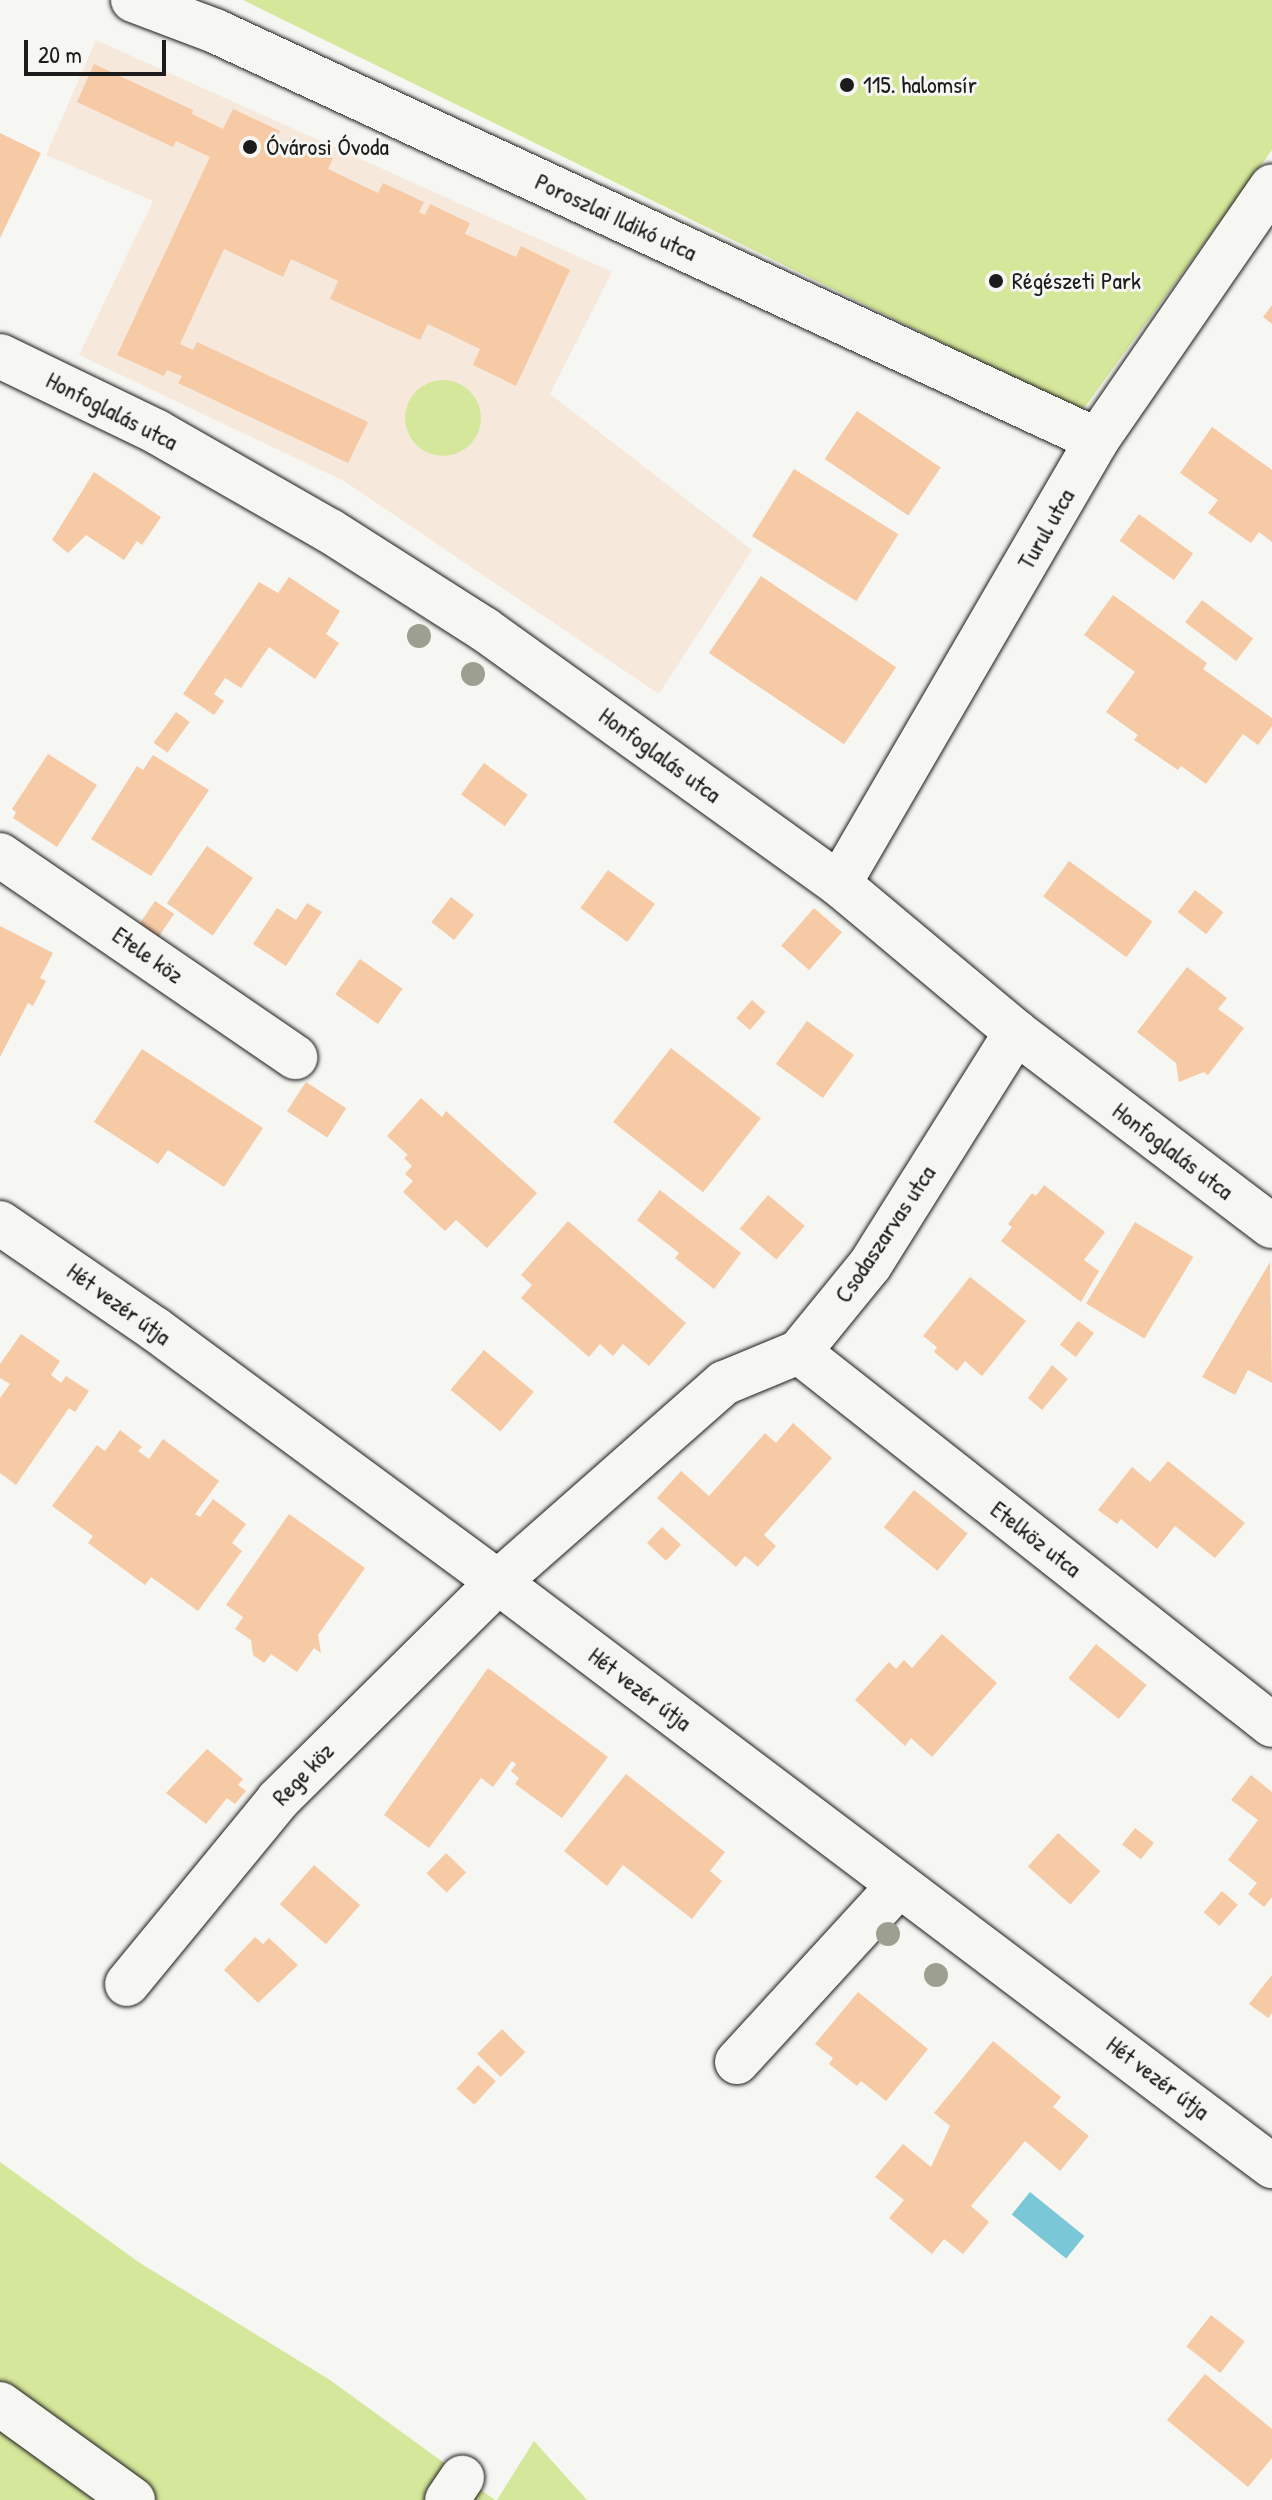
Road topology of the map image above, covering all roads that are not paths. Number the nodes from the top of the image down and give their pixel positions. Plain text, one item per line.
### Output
1 (133, 0) edge
2 (1272, 186) edge
3 (0, 356) edge
4 (1097, 440) junction
5 (0, 855) edge
6 (839, 884) junction
7 (1016, 1032) junction
8 (295, 1057) dead end
9 (0, 1223) edge
10 (1272, 1226) edge
11 (799, 1352) junction
12 (498, 1582) junction
13 (1272, 1725) edge
14 (899, 1885) junction
15 (127, 1984) dead end
16 (737, 2062) dead end
17 (1272, 2166) edge
18 (0, 2404) edge
19 (133, 2500) edge

1 - 4 street, Poroszlai Ildikó utca
2 - 4 street, Turul utca
3 - 6 street, Honfoglalás utca
4 - 6 street, Turul utca
5 - 8 street, Etele köz
6 - 7 street, Honfoglalás utca
7 - 10 street, Honfoglalás utca
7 - 11 street, Csodaszarvas utca
9 - 12 street, Hét vezér útja
11 - 12 street, Csodaszarvas utca
11 - 13 street, Etelköz utca
12 - 14 street, Hét vezér útja
12 - 15 street, Rege köz
14 - 16 street
14 - 17 street, Hét vezér útja
18 - 19 street

